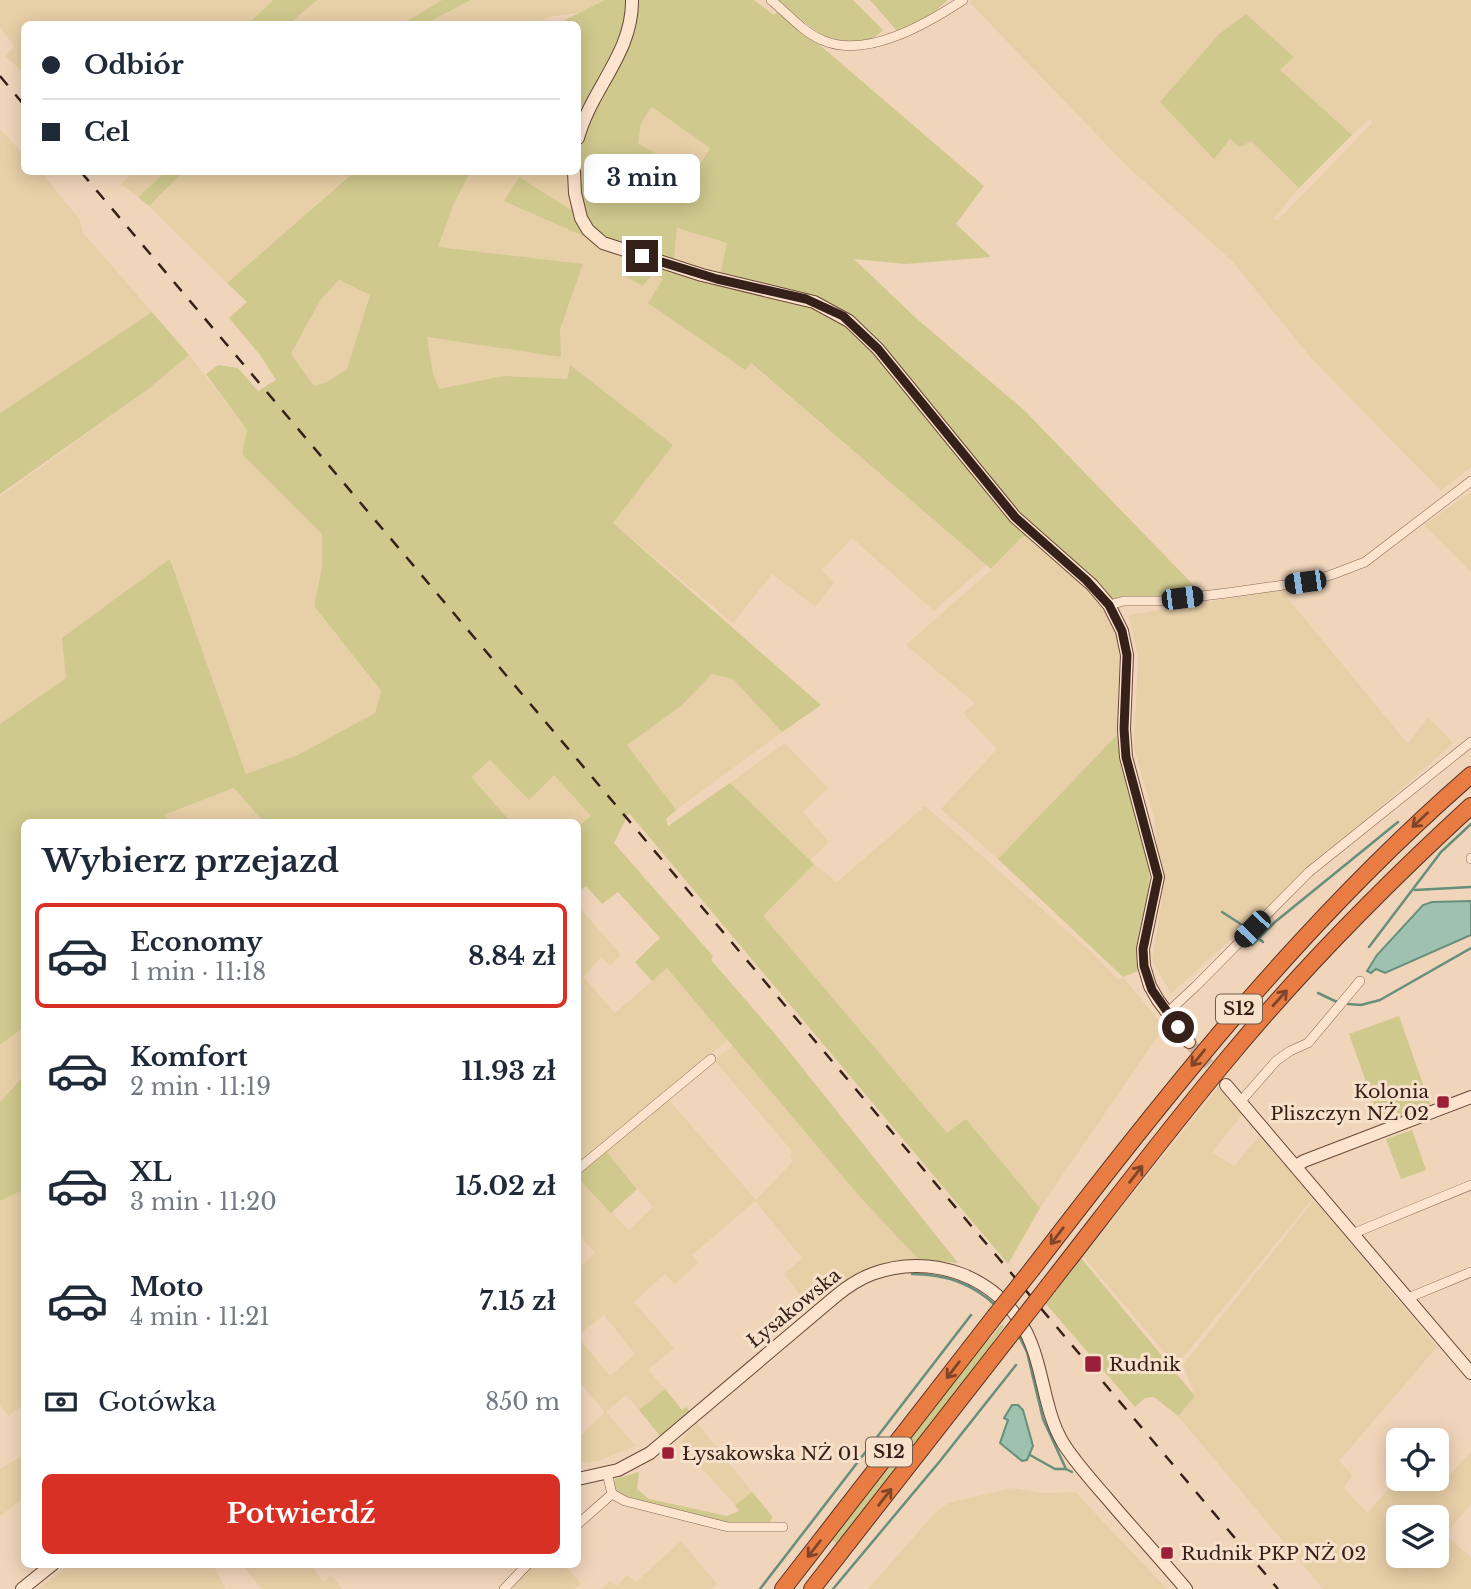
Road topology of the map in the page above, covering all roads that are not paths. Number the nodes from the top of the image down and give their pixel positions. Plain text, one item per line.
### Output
1 (632, 0) edge
2 (771, 0) edge
3 (963, 0) edge
4 (581, 128) edge
5 (575, 175) edge
6 (1471, 481) edge
7 (1109, 605) junction
8 (1471, 742) edge
9 (1471, 775) edge
10 (1471, 806) edge
11 (1360, 981) dead end
12 (1167, 1013) junction
13 (1189, 1042) tunnel mouth
14 (711, 1059) dead end
15 (1226, 1085) tunnel mouth
16 (1471, 1097) edge
17 (1241, 1101) junction
18 (1296, 1166) junction
19 (581, 1167) edge
20 (1471, 1185) edge
21 (1352, 1234) junction
22 (1471, 1272) edge
23 (1408, 1298) junction
24 (1471, 1373) edge
25 (607, 1473) junction
26 (581, 1478) edge
27 (612, 1494) junction
28 (581, 1521) edge
29 (783, 1527) dead end
30 (48, 1568) edge
31 (524, 1568) edge
32 (22, 1589) edge
33 (504, 1589) edge
34 (783, 1589) edge
35 (813, 1589) edge
36 (1186, 1589) edge

1 - 4 street
2 - 3 street
5 - 7 street
6 - 7 street
7 - 12 street
8 - 12 street
9 -> 34 highway, S12, bridge
35 -> 10 highway, S12, bridge
11 - 17 street
12 - 13 street
14 - 19 street
15 - 17 street
16 - 18 street
17 - 18 street
18 - 21 street
20 - 21 street
21 - 23 street
22 - 23 street
23 - 24 street
25 - 26 street, Łysakowska
25 - 27 street
25 - 36 street, Łysakowska
27 - 28 street
27 - 29 street
30 - 32 street
31 - 33 street

